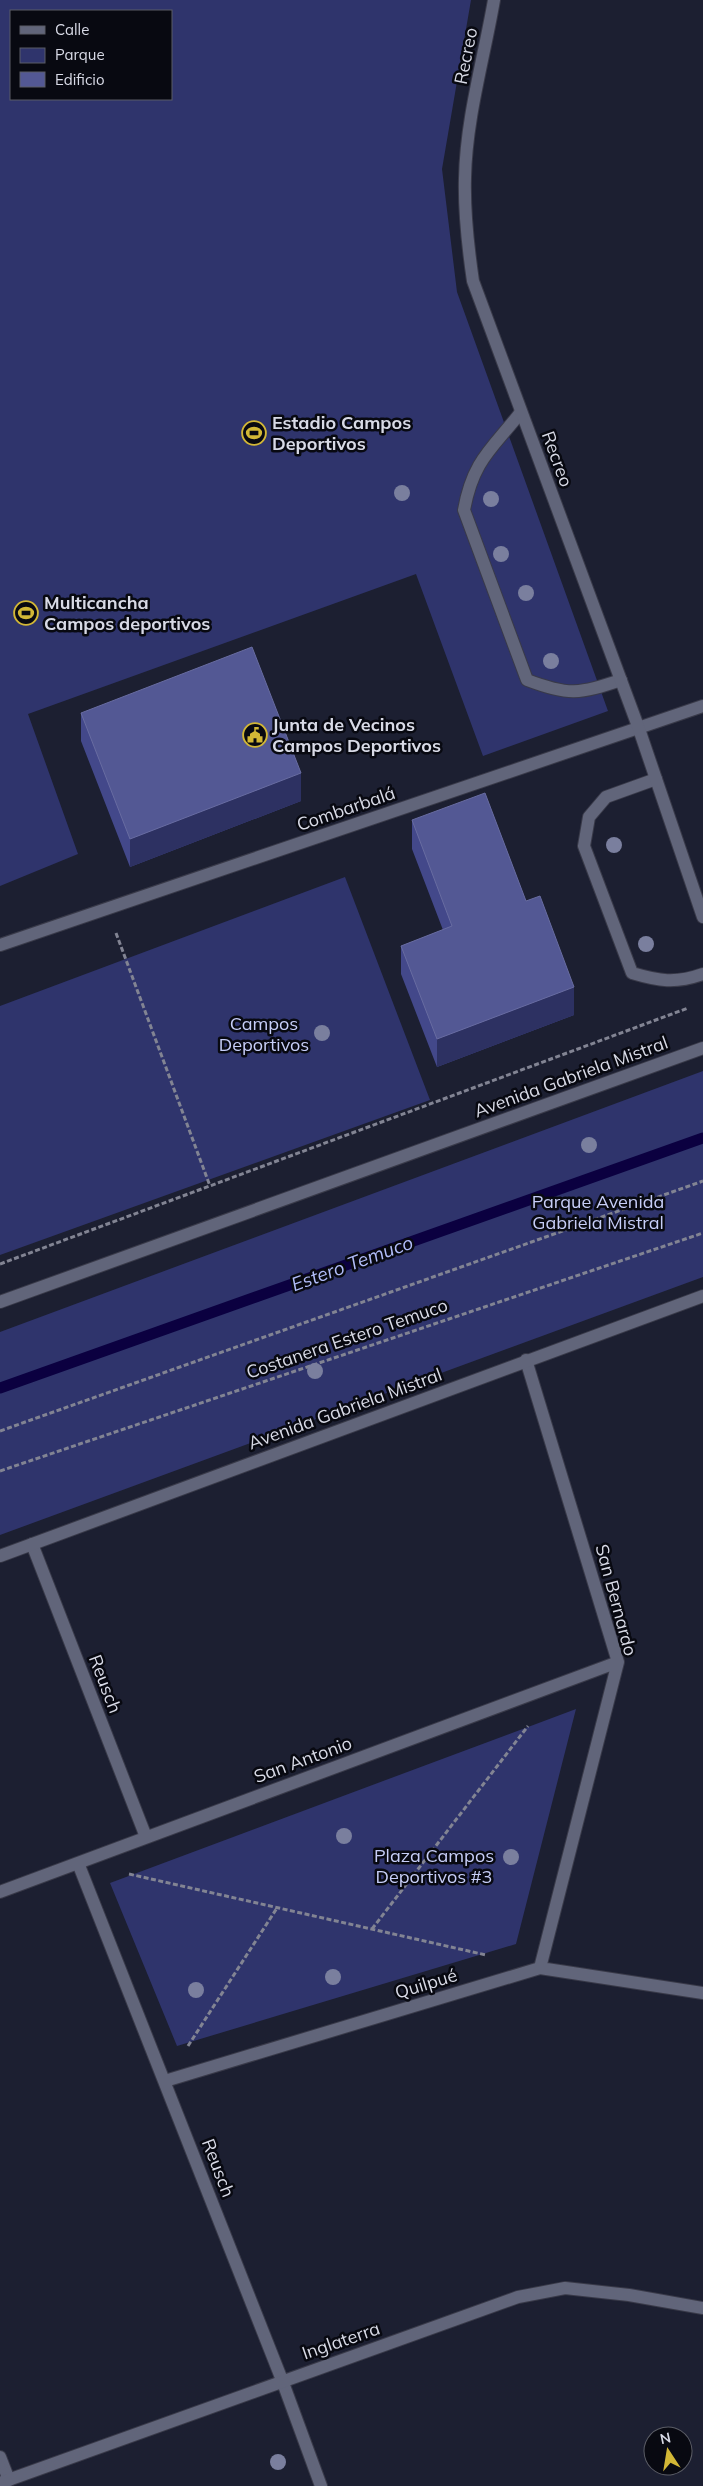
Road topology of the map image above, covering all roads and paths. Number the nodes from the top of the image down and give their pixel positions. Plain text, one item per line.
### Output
1 (494, 0) edge
2 (521, 412) junction
3 (621, 680) junction
4 (703, 706) edge
5 (639, 728) junction
6 (656, 779) junction
7 (107, 909) junction
8 (703, 917) edge
9 (0, 945) edge
10 (703, 974) edge
11 (694, 1006) dead end
12 (703, 1048) edge
13 (703, 1181) edge
14 (210, 1186) junction
15 (703, 1233) edge
16 (0, 1264) edge
17 (703, 1296) edge
18 (0, 1302) edge
19 (526, 1360) junction
20 (0, 1431) edge
21 (0, 1471) edge
22 (32, 1544) junction
23 (0, 1556) edge
24 (618, 1662) junction
25 (529, 1724) dead end
26 (146, 1838) junction
27 (78, 1863) junction
28 (126, 1874) dead end
29 (0, 1892) edge
30 (277, 1908) junction
31 (372, 1929) junction
32 (493, 1957) dead end
33 (540, 1968) junction
34 (703, 1993) edge
35 (165, 2081) junction
36 (703, 2308) edge
37 (282, 2380) junction
38 (0, 2457) edge
39 (4, 2481) edge
40 (321, 2486) edge

1 - 2 street, Recreo
2 - 3 street, Recreo
2 - 3 street
3 - 5 street, Recreo
4 - 5 street, Combarbalá
5 - 6 street, Recreo
5 - 7 street, Combarbalá
6 - 8 street, Recreo
6 - 10 street
7 - 9 street, Combarbalá
7 - 14 path
11 - 14 path
12 - 18 street, Avenida Gabriela Mistral
13 - 20 path
14 - 16 path
15 - 21 path, Costanera Estero Temuco
17 - 19 street, Avenida Gabriela Mistral
19 - 22 street, Avenida Gabriela Mistral
19 - 24 street, San Bernardo
22 - 23 street, Avenida Gabriela Mistral
22 - 26 street, Reusch
24 - 26 street, San Antonio
24 - 33 street, San Bernardo
25 - 31 path
26 - 27 street, San Antonio
27 - 29 street, San Antonio
27 - 35 street, Reusch
28 - 30 path
30 - 31 path
30 - 35 path
31 - 32 path
33 - 34 street, Quilpué
33 - 35 street, Quilpué
35 - 37 street, Reusch
36 - 37 street, Inglaterra
37 - 39 street, Inglaterra
37 - 40 street, Reusch
38 - 39 street

